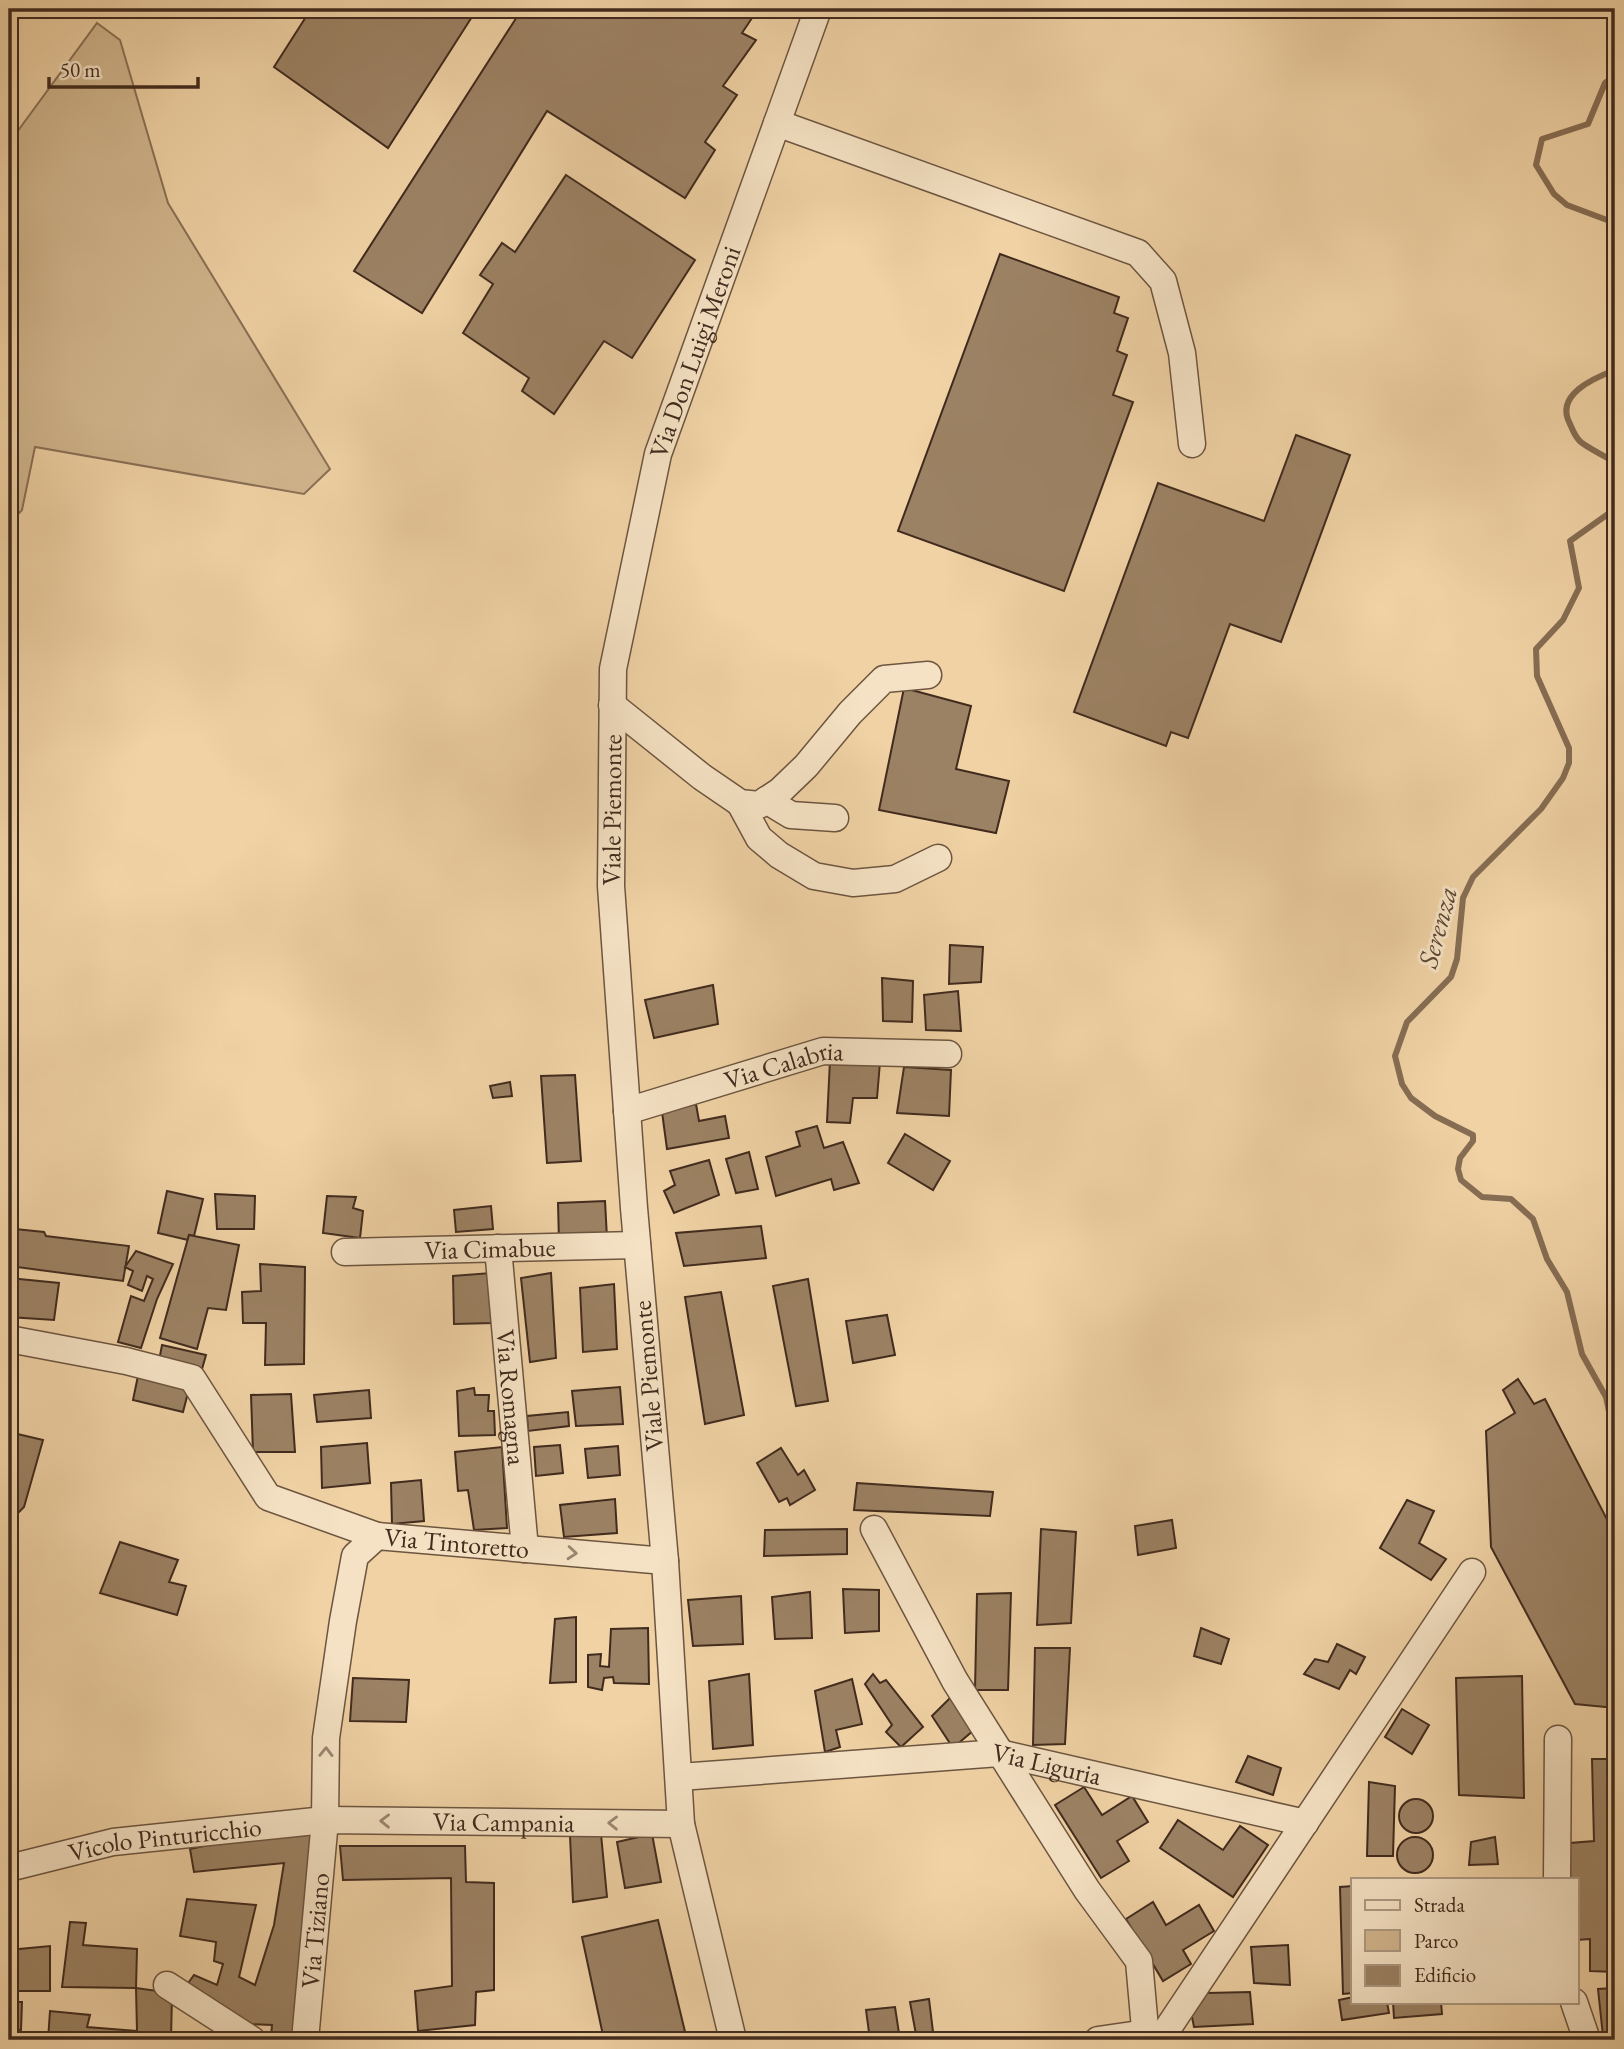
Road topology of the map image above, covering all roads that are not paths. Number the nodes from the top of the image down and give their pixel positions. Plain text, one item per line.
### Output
1 (818, 9) edge
2 (777, 123) junction
3 (1192, 444) dead end
4 (929, 675) dead end
5 (612, 705) junction
6 (766, 800) junction
7 (740, 803) junction
8 (835, 818) dead end
9 (938, 858) dead end
10 (948, 1054) dead end
11 (626, 1111) junction
12 (637, 1245) junction
13 (498, 1248) junction
14 (345, 1252) dead end
15 (9, 1339) edge
16 (874, 1529) dead end
17 (377, 1536) junction
18 (525, 1549) junction
19 (664, 1561) junction
20 (1472, 1572) dead end
21 (1558, 1739) dead end
22 (999, 1753) junction
23 (680, 1777) junction
24 (325, 1820) junction
25 (1305, 1823) junction
26 (681, 1824) junction
27 (9, 1868) edge
28 (1558, 1878) edge
29 (167, 1985) dead end
30 (1575, 2004) edge
31 (1151, 2038) edge
32 (252, 2040) edge
33 (305, 2040) edge
34 (733, 2040) edge
35 (1098, 2040) edge
36 (1587, 2040) edge

1 - 2 street, Via Don Luigi Meroni
2 - 3 street
2 - 5 street, Via Don Luigi Meroni
4 - 6 street
5 - 7 street
5 - 11 street, Viale Piemonte
6 - 7 street
6 - 8 street
7 - 9 street
10 - 11 street, Via Calabria
11 - 12 street, Viale Piemonte
12 - 13 street, Via Cimabue
12 - 19 street, Viale Piemonte
13 - 14 street, Via Cimabue
13 - 18 street, Via Romagna
15 - 17 street
16 - 22 street, Via Liguria
17 - 18 street, Via Tintoretto
24 -> 17 street, Via Tintoretto
18 -> 19 street, Via Tintoretto
19 - 23 street, Viale Piemonte
20 - 25 street
21 - 28 street
22 - 23 street
22 - 25 street, Via Liguria
22 - 31 street
23 - 26 street, Viale Piemonte
26 -> 24 street, Via Campania
24 - 27 street, Vicolo Pinturicchio
24 - 33 street, Via Tiziano
25 - 31 street
26 - 34 street, Viale Piemonte
29 - 32 street
30 - 36 street
31 - 35 street

